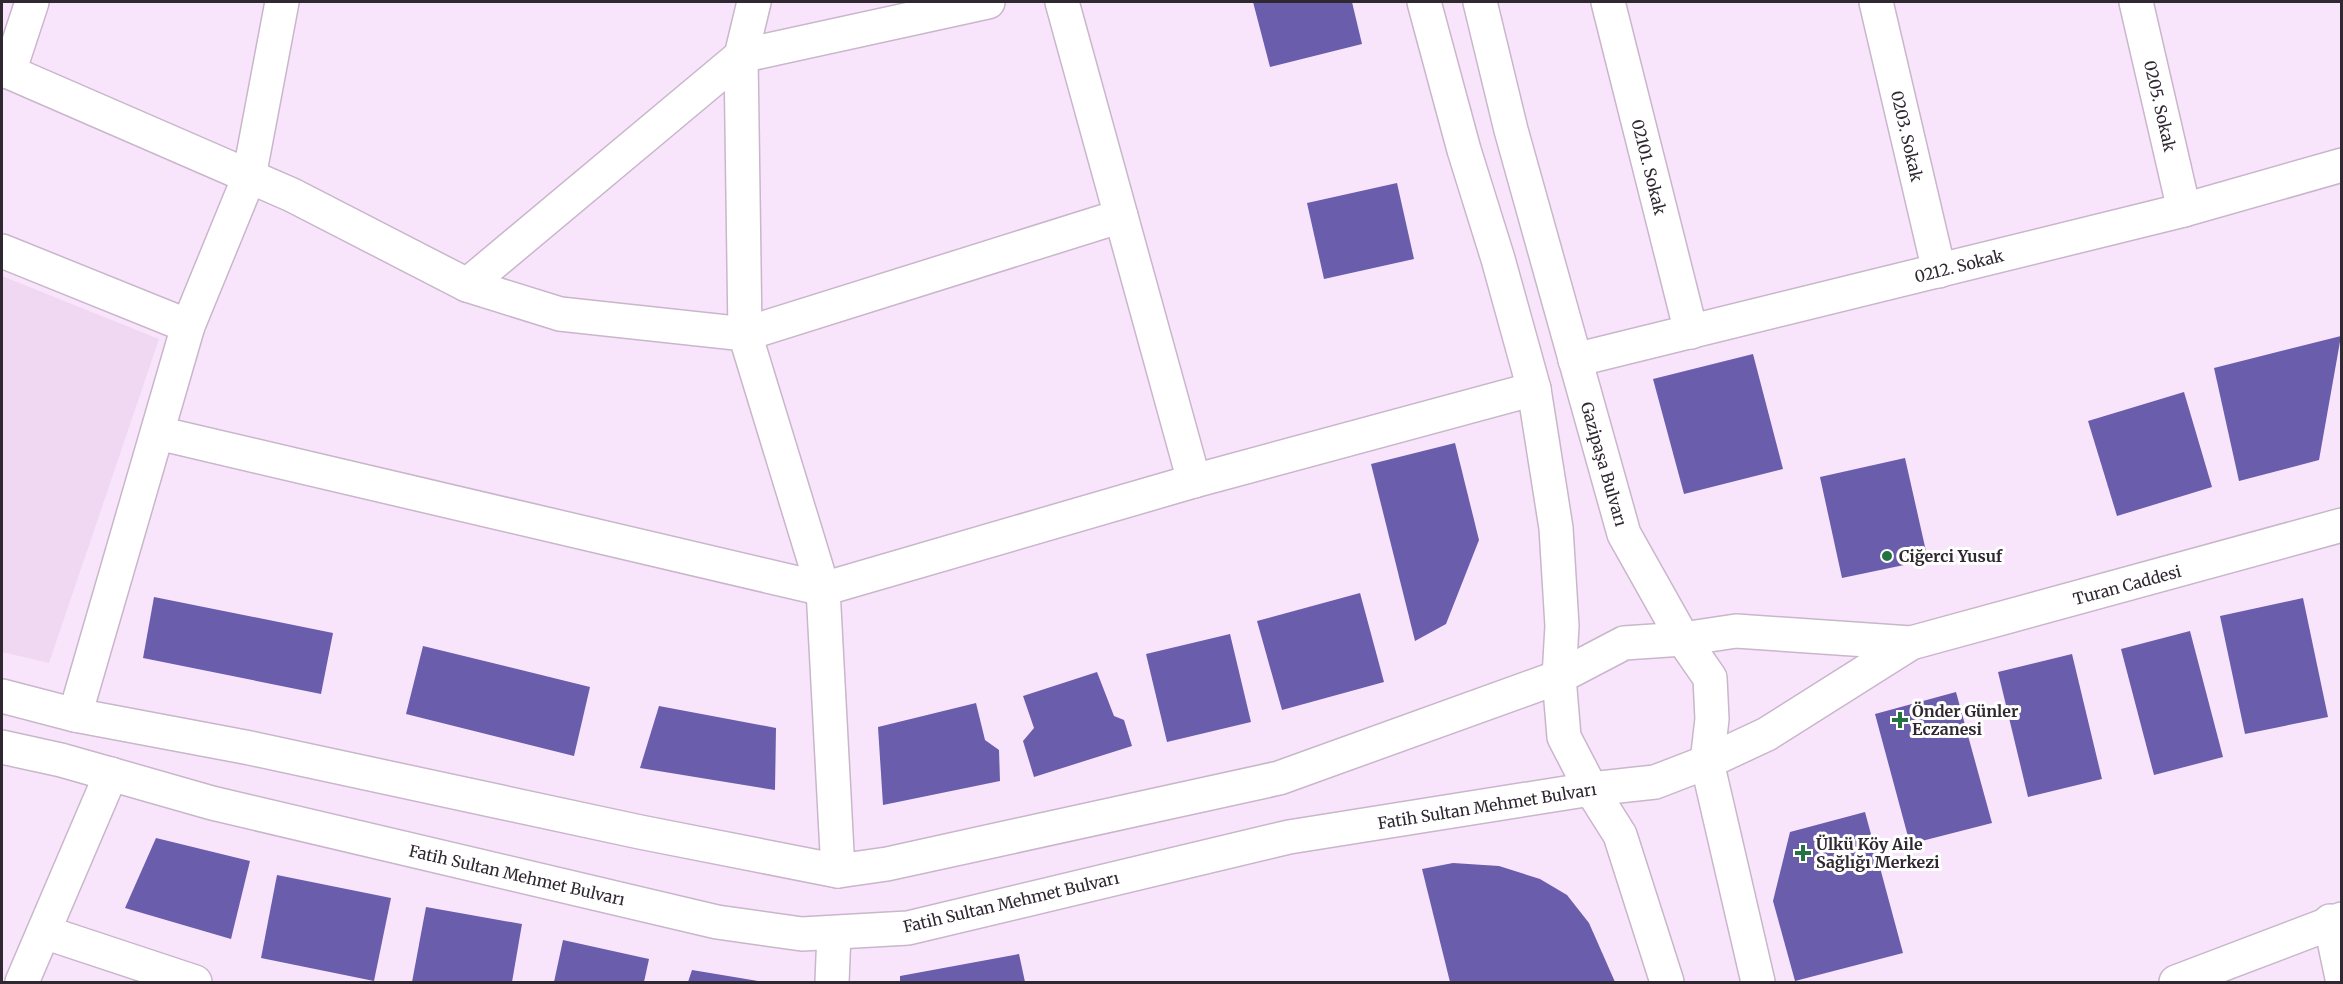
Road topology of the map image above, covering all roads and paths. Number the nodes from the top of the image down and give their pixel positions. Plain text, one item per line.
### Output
1 (32, 2) edge
2 (282, 2) edge
3 (754, 2) edge
4 (988, 2) edge
5 (1062, 2) edge
6 (1424, 2) edge
7 (1480, 2) edge
8 (1608, 2) edge
9 (1876, 2) edge
10 (2136, 2) edge
11 (741, 56) junction
12 (5, 71) edge
13 (2342, 165) edge
14 (249, 177) junction
15 (2184, 210) junction
16 (1121, 216) junction
17 (2, 251) edge
18 (1939, 271) junction
19 (467, 285) junction
20 (189, 327) junction
21 (1691, 332) junction
22 (745, 334) junction
23 (1575, 360) junction
24 (1534, 388) junction
25 (158, 433) junction
26 (1194, 481) junction
27 (2342, 525) edge
28 (823, 589) junction
29 (1683, 639) junction
30 (1911, 643) junction
31 (1559, 677) junction
32 (2, 696) edge
33 (75, 715) junction
34 (2, 747) edge
35 (1707, 762) junction
36 (111, 774) junction
37 (1590, 789) junction
38 (838, 871) junction
39 (2336, 920) edge
40 (44, 932) junction
41 (834, 933) junction
42 (2342, 978) edge
43 (22, 982) edge
44 (195, 982) edge
45 (832, 982) edge
46 (1667, 982) edge
47 (1758, 982) edge
48 (2176, 982) edge

1 - 12 street
2 - 14 street
3 - 11 street
4 - 11 street
5 - 16 street
6 - 24 street
7 - 23 street, Gazipaşa Bulvarı
8 - 21 street, 02101. Sokak
9 - 18 street, 0203. Sokak
10 - 15 street, 0205. Sokak
11 - 19 street
11 - 22 street
12 - 14 street
13 - 15 street, 0212. Sokak
14 - 19 street
14 - 20 street
15 - 18 street, 0212. Sokak
16 - 22 street
16 - 26 street
17 - 20 street
18 - 21 street, 0212. Sokak
19 - 22 street
20 - 25 street
21 - 23 street, 0212. Sokak
22 - 28 street
23 - 29 street, Gazipaşa Bulvarı
24 - 26 street
24 - 31 street
25 - 28 street
25 - 33 street
26 - 28 street
27 - 30 street, Turan Caddesi
28 - 38 street
29 - 30 street
29 - 31 street
29 - 35 street, Gazipaşa Bulvarı
30 - 35 street, Fatih Sultan Mehmet Bulvarı
31 - 37 street
31 - 38 street
32 - 33 street
33 - 38 street
34 - 36 street, Fatih Sultan Mehmet Bulvarı
35 - 37 street, Fatih Sultan Mehmet Bulvarı
35 - 47 street, Gazipaşa Bulvarı
36 - 40 street
36 - 41 street, Fatih Sultan Mehmet Bulvarı
37 - 41 street, Fatih Sultan Mehmet Bulvarı
37 - 46 street
39 - 42 street
39 - 48 street
40 - 43 street
40 - 44 street
41 - 45 street

